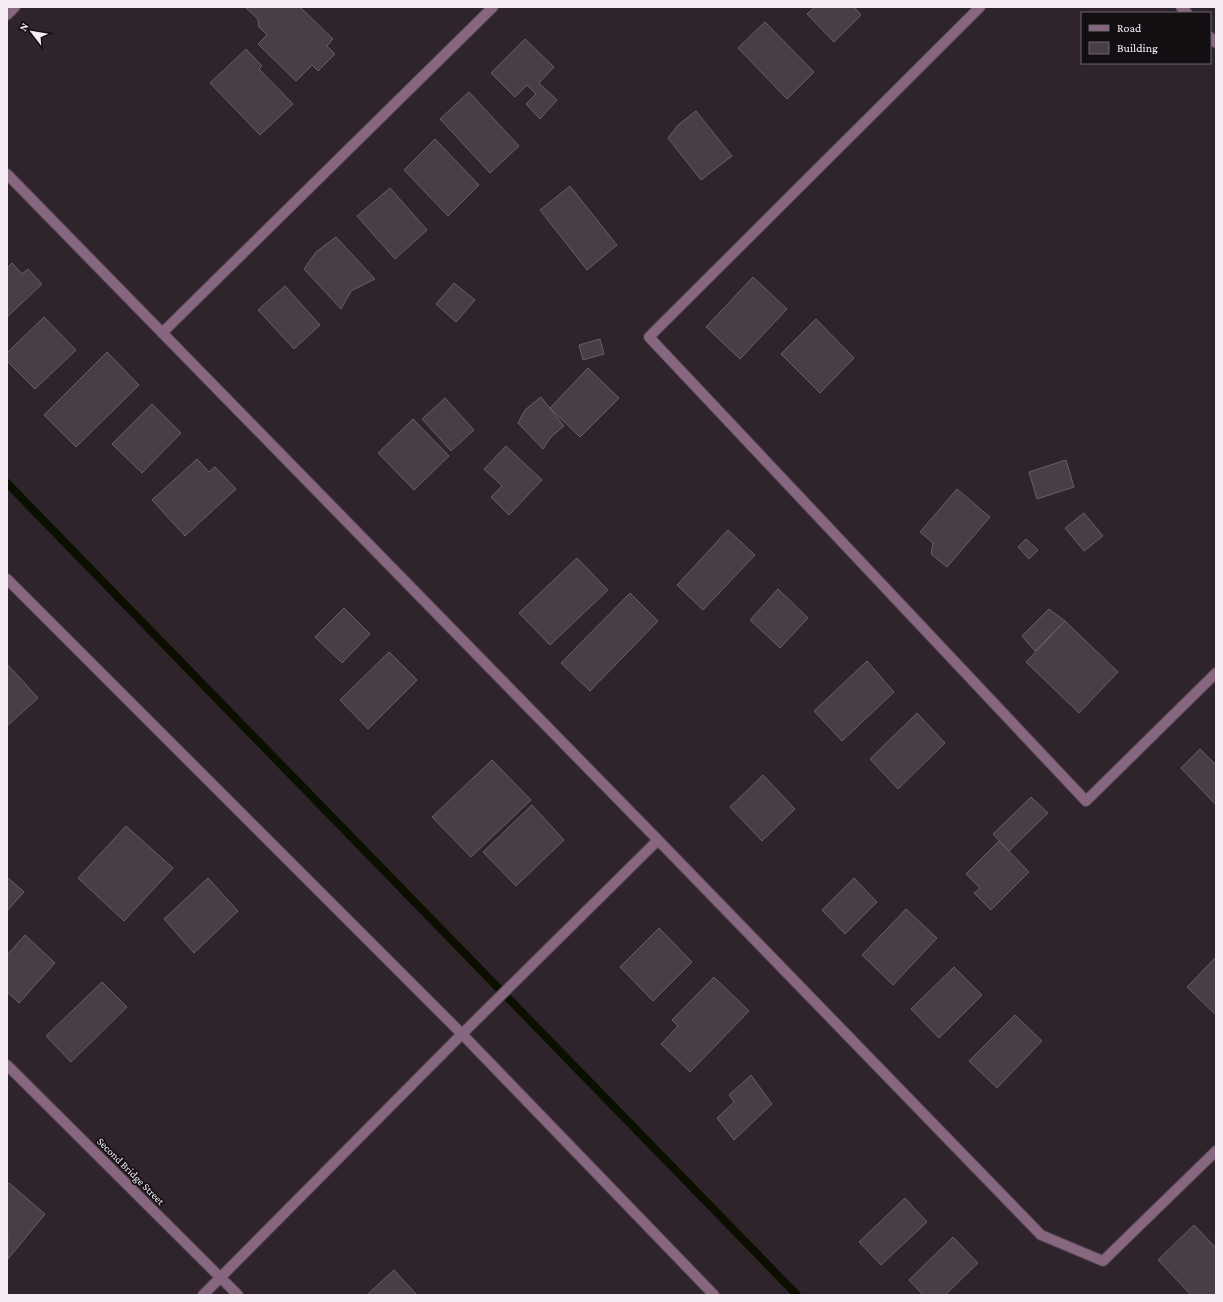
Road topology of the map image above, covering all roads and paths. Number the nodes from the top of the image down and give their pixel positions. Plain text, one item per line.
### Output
1 (15, 7) edge
2 (493, 7) edge
3 (980, 7) edge
4 (7, 15) edge
5 (7, 174) edge
6 (162, 333) junction
7 (7, 579) edge
8 (1216, 673) edge
9 (658, 840) junction
10 (462, 1034) junction
11 (7, 1065) edge
12 (1216, 1151) edge
13 (221, 1278) junction
14 (203, 1295) edge
15 (238, 1295) edge
16 (714, 1295) edge

1 - 4 street
2 - 6 street
3 - 8 street
5 - 6 street
6 - 9 street
7 - 10 street
9 - 10 street
9 - 12 street
10 - 13 street
10 - 16 street
11 - 13 street, Second Bridge Street
13 - 14 street
13 - 15 street, Second Bridge Street

